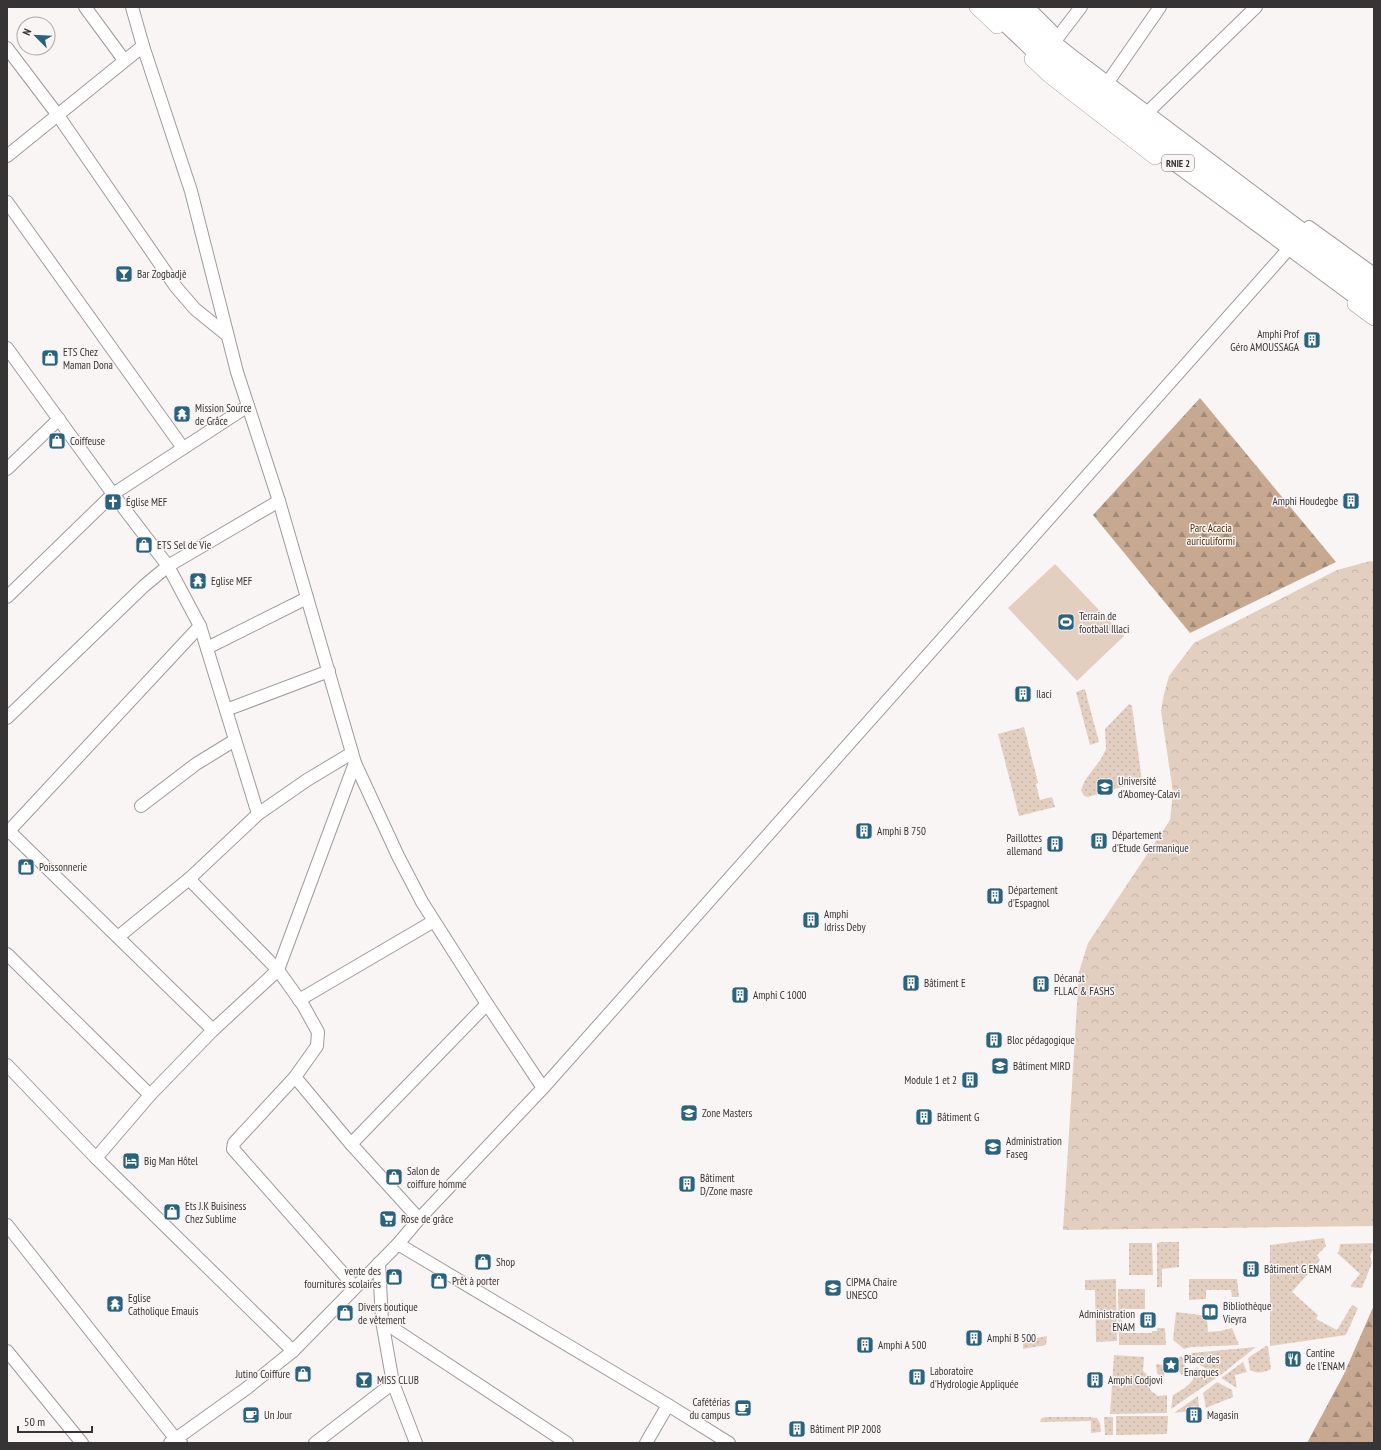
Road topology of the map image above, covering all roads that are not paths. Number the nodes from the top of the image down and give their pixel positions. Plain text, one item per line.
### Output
1 (85, 7) edge
2 (132, 7) edge
3 (977, 7) edge
4 (991, 7) edge
5 (1013, 7) edge
6 (1028, 7) edge
7 (1081, 7) edge
8 (1160, 7) edge
9 (1256, 7) edge
10 (1058, 37) junction
11 (143, 46) junction
12 (7, 48) edge
13 (124, 60) junction
14 (1110, 79) junction
15 (1150, 110) junction
16 (57, 114) junction
17 (7, 156) edge
18 (7, 202) edge
19 (1285, 253) junction
20 (1374, 274) edge
21 (1374, 288) edge
22 (1374, 307) edge
23 (1374, 318) edge
24 (227, 335) junction
25 (7, 349) edge
26 (248, 406) junction
27 (58, 419) junction
28 (183, 448) junction
29 (7, 469) edge
30 (113, 494) junction
31 (280, 501) junction
32 (168, 566) junction
33 (7, 597) edge
34 (307, 598) junction
35 (200, 626) junction
36 (207, 648) junction
37 (329, 671) junction
38 (226, 710) junction
39 (7, 718) edge
40 (235, 740) junction
41 (354, 758) junction
42 (141, 806) dead end
43 (258, 814) junction
44 (8, 832) edge
45 (190, 879) junction
46 (434, 921) junction
47 (118, 937) junction
48 (7, 954) edge
49 (278, 970) junction
50 (299, 1000) junction
51 (487, 1004) junction
52 (213, 1030) junction
53 (7, 1065) edge
54 (295, 1077) junction
55 (543, 1088) junction
56 (150, 1095) junction
57 (351, 1144) junction
58 (96, 1158) junction
59 (419, 1220) junction
60 (7, 1225) edge
61 (398, 1244) junction
62 (379, 1263) junction
63 (355, 1287) junction
64 (382, 1321) junction
65 (7, 1351) edge
66 (293, 1351) junction
67 (393, 1383) junction
68 (668, 1405) junction
69 (175, 1441) edge
70 (82, 1443) edge
71 (315, 1443) edge
72 (416, 1443) edge
73 (567, 1443) edge
74 (646, 1443) edge
75 (729, 1443) edge

1 - 13 street
2 - 11 street
3 - 19 street
4 - 22 highway, RNIE 2 / RNIE 2
5 - 21 highway, RNIE 2 / RNIE 2
6 - 10 street
7 - 10 street
8 - 14 street
9 - 15 street
10 - 14 street
11 - 13 street
11 - 24 street
12 - 16 street
13 - 16 street
14 - 15 street
15 - 20 street
16 - 17 street
16 - 24 street
18 - 28 street
19 - 23 street
19 - 55 street
24 - 26 street
25 - 27 street
26 - 28 street
26 - 31 street
27 - 29 street
27 - 30 street
28 - 30 street
30 - 32 street
30 - 33 street
31 - 32 street
31 - 34 street
32 - 35 street
32 - 39 street
34 - 36 street
34 - 37 street
35 - 36 street
35 - 44 street
36 - 38 street
37 - 38 street
37 - 41 street
38 - 40 street
40 - 42 street
40 - 43 street
41 - 43 street
41 - 46 street
41 - 49 street
43 - 45 street
44 - 47 street
45 - 47 street
45 - 49 street
46 - 50 street
46 - 51 street
47 - 52 street
48 - 56 street
49 - 50 street
49 - 52 street
50 - 54 street
51 - 55 street
51 - 57 street
52 - 56 street
53 - 58 street
54 - 57 street
54 - 63 street
55 - 59 street
56 - 58 street
57 - 59 street
58 - 66 street
59 - 61 street
60 - 69 street
61 - 62 street
61 - 68 street
62 - 63 street
62 - 64 street
63 - 66 street
64 - 67 street
64 - 73 street
65 - 70 street
66 - 69 street
67 - 71 street
67 - 72 street
68 - 74 street
68 - 75 street

